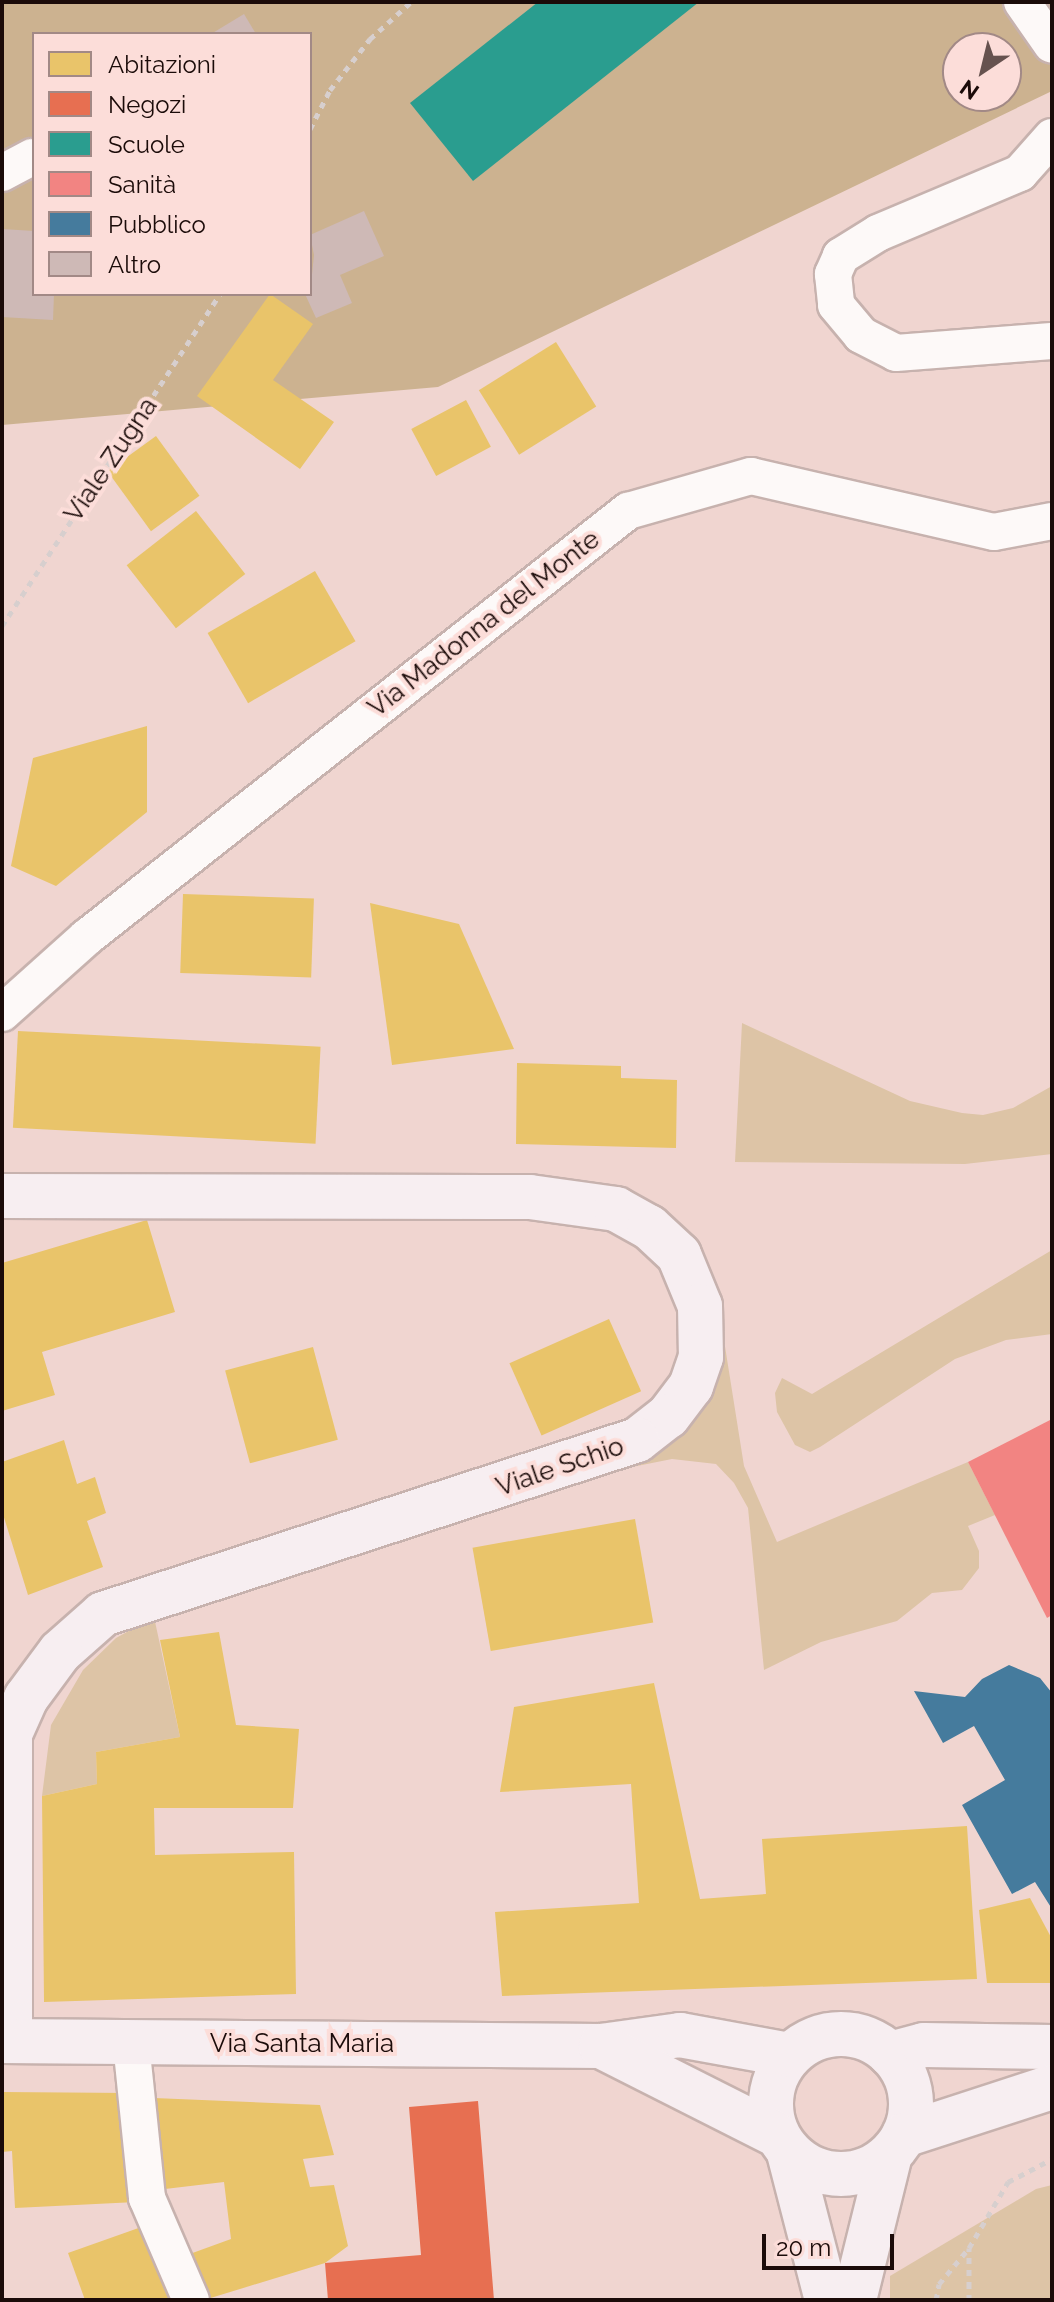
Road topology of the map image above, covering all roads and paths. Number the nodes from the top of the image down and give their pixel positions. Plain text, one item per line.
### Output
1 (411, 2) edge
2 (1022, 2) edge
3 (1052, 45) edge
4 (312, 125) edge
5 (1052, 137) edge
6 (219, 296) edge
7 (1052, 341) edge
8 (1052, 521) edge
9 (2, 626) edge
10 (2, 1013) edge
11 (2, 1196) edge
12 (6, 2041) edge
13 (131, 2043) junction
14 (601, 2046) junction
15 (1052, 2047) edge
16 (890, 2054) junction
17 (790, 2055) junction
18 (1052, 2087) edge
19 (783, 2144) junction
20 (897, 2145) junction
21 (1052, 2159) edge
22 (969, 2248) junction
23 (191, 2300) edge
24 (827, 2300) edge
25 (854, 2300) edge
26 (936, 2300) edge
27 (969, 2300) edge

1 - 4 path
2 - 3 street
5 - 7 street
6 - 9 path, Viale Zugna
8 - 10 street, Via Madonna del Monte
11 - 12 main road, Viale Schio
12 - 13 main road, Via Santa Maria
13 - 14 main road, Via Santa Maria
13 - 23 street
14 - 17 main road, Via Santa Maria
14 - 19 main road, Via Santa Maria
15 - 16 main road
16 - 17 main road
16 - 20 main road
17 - 19 main road
18 - 20 main road
19 - 20 main road
19 - 24 main road
20 - 25 main road
21 - 22 path
22 - 26 path
22 - 27 path

